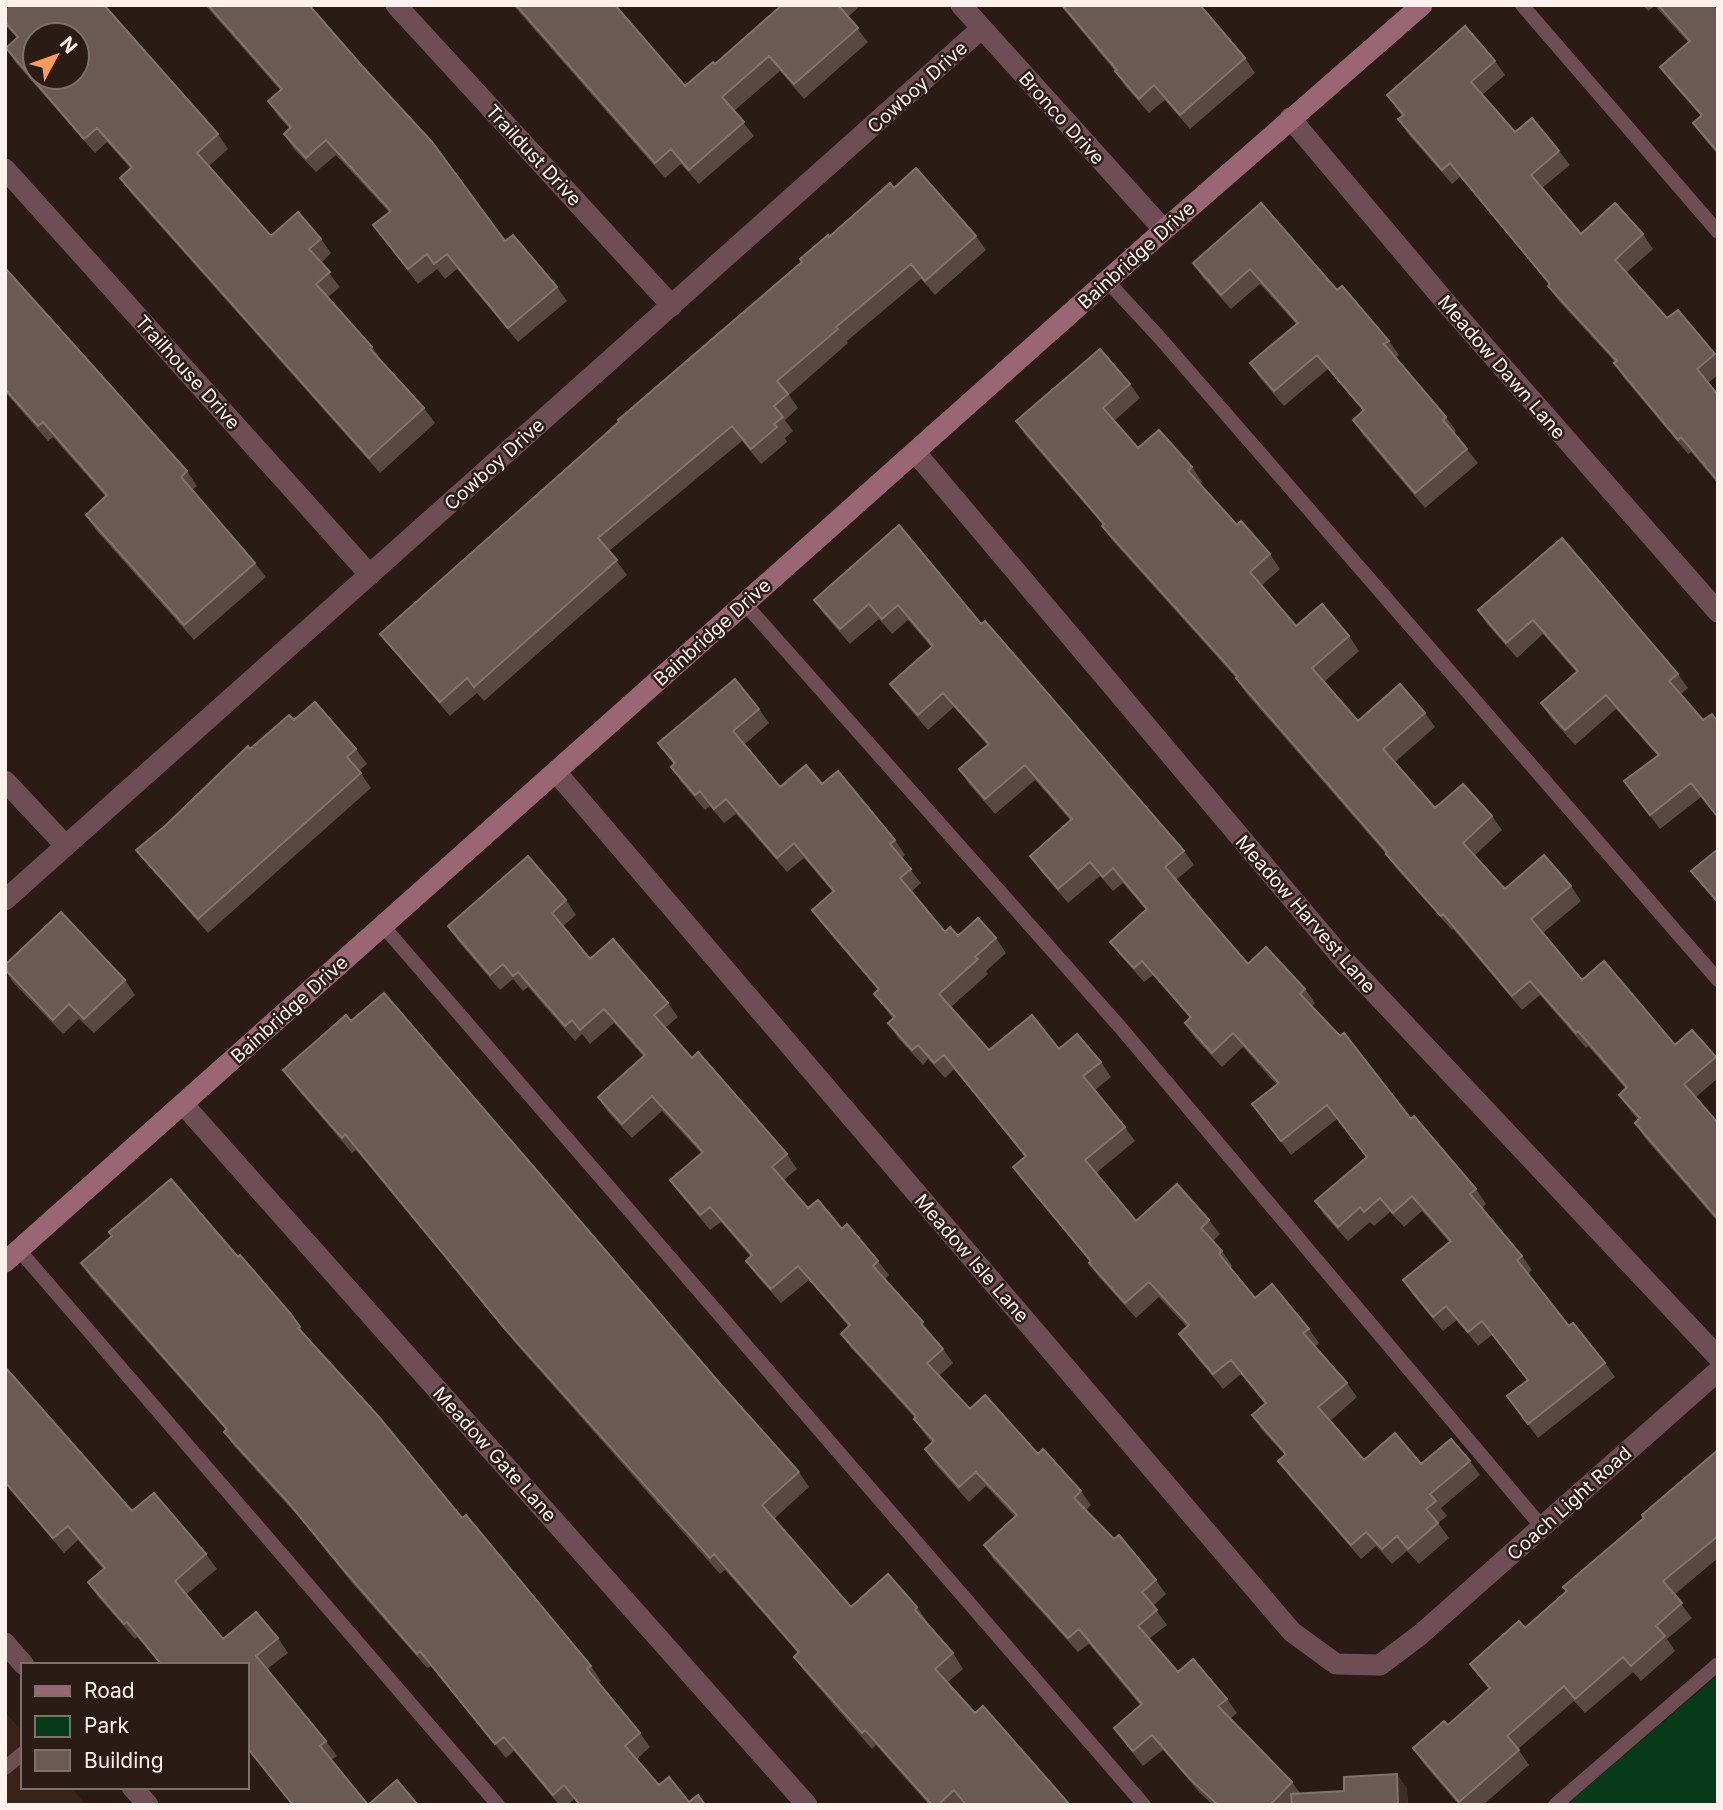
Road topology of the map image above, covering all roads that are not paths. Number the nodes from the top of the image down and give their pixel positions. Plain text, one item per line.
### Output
1 (396, 5) edge
2 (961, 5) edge
3 (1422, 5) edge
4 (1522, 5) edge
5 (982, 28) junction
6 (1290, 118) junction
7 (5, 169) edge
8 (1164, 230) junction
9 (1718, 232) edge
10 (1107, 281) junction
11 (672, 306) junction
12 (915, 452) junction
13 (370, 575) junction
14 (745, 604) junction
15 (1718, 612) edge
16 (556, 772) junction
17 (5, 781) edge
18 (66, 846) junction
19 (5, 900) edge
20 (383, 926) junction
21 (1718, 980) edge
22 (183, 1104) junction
23 (12, 1256) edge
24 (1718, 1357) edge
25 (1718, 1371) edge
26 (1542, 1527) junction
27 (1420, 1636) joint
28 (5, 1643) edge
29 (22, 1663) edge
30 (1718, 1664) edge
31 (21, 1756) edge
32 (5, 1768) edge
33 (134, 1789) edge
34 (148, 1805) edge
35 (498, 1805) edge
36 (807, 1805) edge
37 (1143, 1805) edge
38 (1555, 1805) edge

1 - 11 street, Traildust Drive
2 - 5 street, Bronco Drive
3 - 6 street, Bainbridge Drive
4 - 9 lane
5 - 8 street, Bronco Drive
5 - 11 street, Cowboy Drive
6 - 8 street, Bainbridge Drive
6 - 15 street, Meadow Dawn Lane
7 - 13 street, Trailhouse Drive
8 - 10 street, Bainbridge Drive
10 - 12 street, Bainbridge Drive
10 - 21 lane
11 - 13 street, Cowboy Drive
12 - 14 street, Bainbridge Drive
12 - 24 street, Meadow Harvest Lane
13 - 18 street, Cowboy Drive
14 - 16 street, Bainbridge Drive
14 - 26 lane
16 - 20 street, Bainbridge Drive
16 - 27 street, Meadow Isle Lane
17 - 18 street
18 - 19 street, Cowboy Drive
20 - 22 street, Bainbridge Drive
20 - 37 lane
22 - 23 street, Bainbridge Drive
22 - 36 street, Meadow Gate Lane
23 - 35 lane
25 - 26 street, Coach Light Road
26 - 27 street, Coach Light Road
28 - 29 street
30 - 38 lane
31 - 32 lane
33 - 34 street

